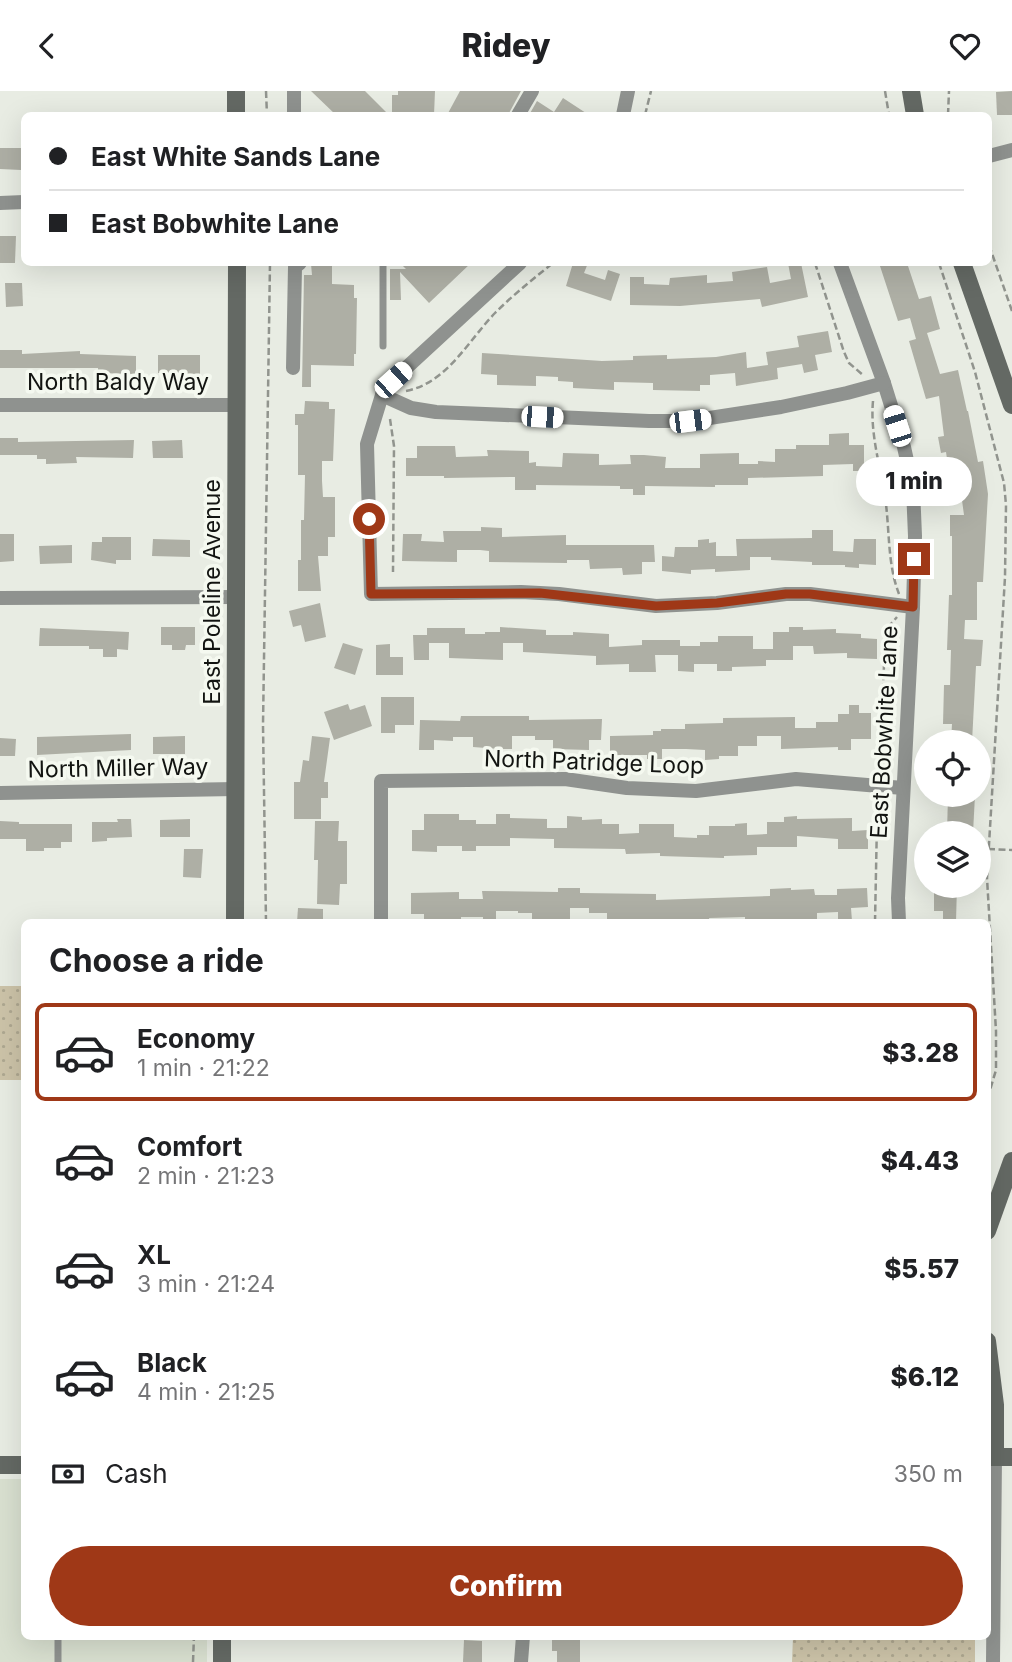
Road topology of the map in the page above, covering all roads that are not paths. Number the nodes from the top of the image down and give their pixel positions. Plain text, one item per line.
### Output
1 (236, 91) edge
2 (294, 91) edge
3 (532, 91) edge
4 (628, 91) edge
5 (911, 91) edge
6 (236, 112) edge
7 (294, 112) edge
8 (520, 112) edge
9 (624, 112) edge
10 (914, 112) edge
11 (1012, 150) edge
12 (992, 155) edge
13 (0, 202) edge
14 (21, 202) edge
15 (237, 266) edge
16 (296, 266) edge
17 (383, 266) edge
18 (517, 266) edge
19 (841, 266) edge
20 (963, 266) edge
21 (383, 346) dead end
22 (293, 368) dead end
23 (884, 383) junction
24 (382, 395) junction
25 (0, 405) edge
26 (236, 405) junction
27 (1012, 405) edge
28 (236, 597) junction
29 (0, 598) edge
30 (913, 607) junction
31 (903, 788) junction
32 (236, 789) junction
33 (0, 793) edge
34 (234, 919) edge
35 (381, 919) edge
36 (900, 919) edge
37 (1012, 1161) edge
38 (991, 1215) edge
39 (991, 1373) edge
40 (998, 1457) edge
41 (0, 1465) edge
42 (21, 1465) edge
43 (58, 1640) edge
44 (222, 1640) edge
45 (523, 1640) edge
46 (58, 1662) edge
47 (222, 1662) edge
48 (521, 1662) edge
49 (993, 1662) edge

1 - 6 main road
2 - 7 street
3 - 8 street
4 - 9 street
5 - 10 main road
11 - 12 street
13 - 14 street
15 - 26 main road, East Poleline Avenue
16 - 22 street
17 - 21 lane
18 - 24 street
19 - 23 street, East Bobwhite Lane
20 - 27 main road
23 - 24 street
23 - 30 street, East Bobwhite Lane
24 - 30 street
25 - 26 street, North Baldy Way
26 - 28 main road, East Poleline Avenue
28 - 29 street
28 - 32 main road, East Poleline Avenue
30 - 31 street, East Bobwhite Lane
31 - 35 street, North Patridge Loop
31 - 36 street, East Bobwhite Lane
32 - 33 street, North Miller Way
32 - 34 main road, East Poleline Avenue
37 - 38 main road
39 - 40 main road
40 - 49 street
41 - 42 main road
43 - 46 lane
44 - 47 main road
45 - 48 street

